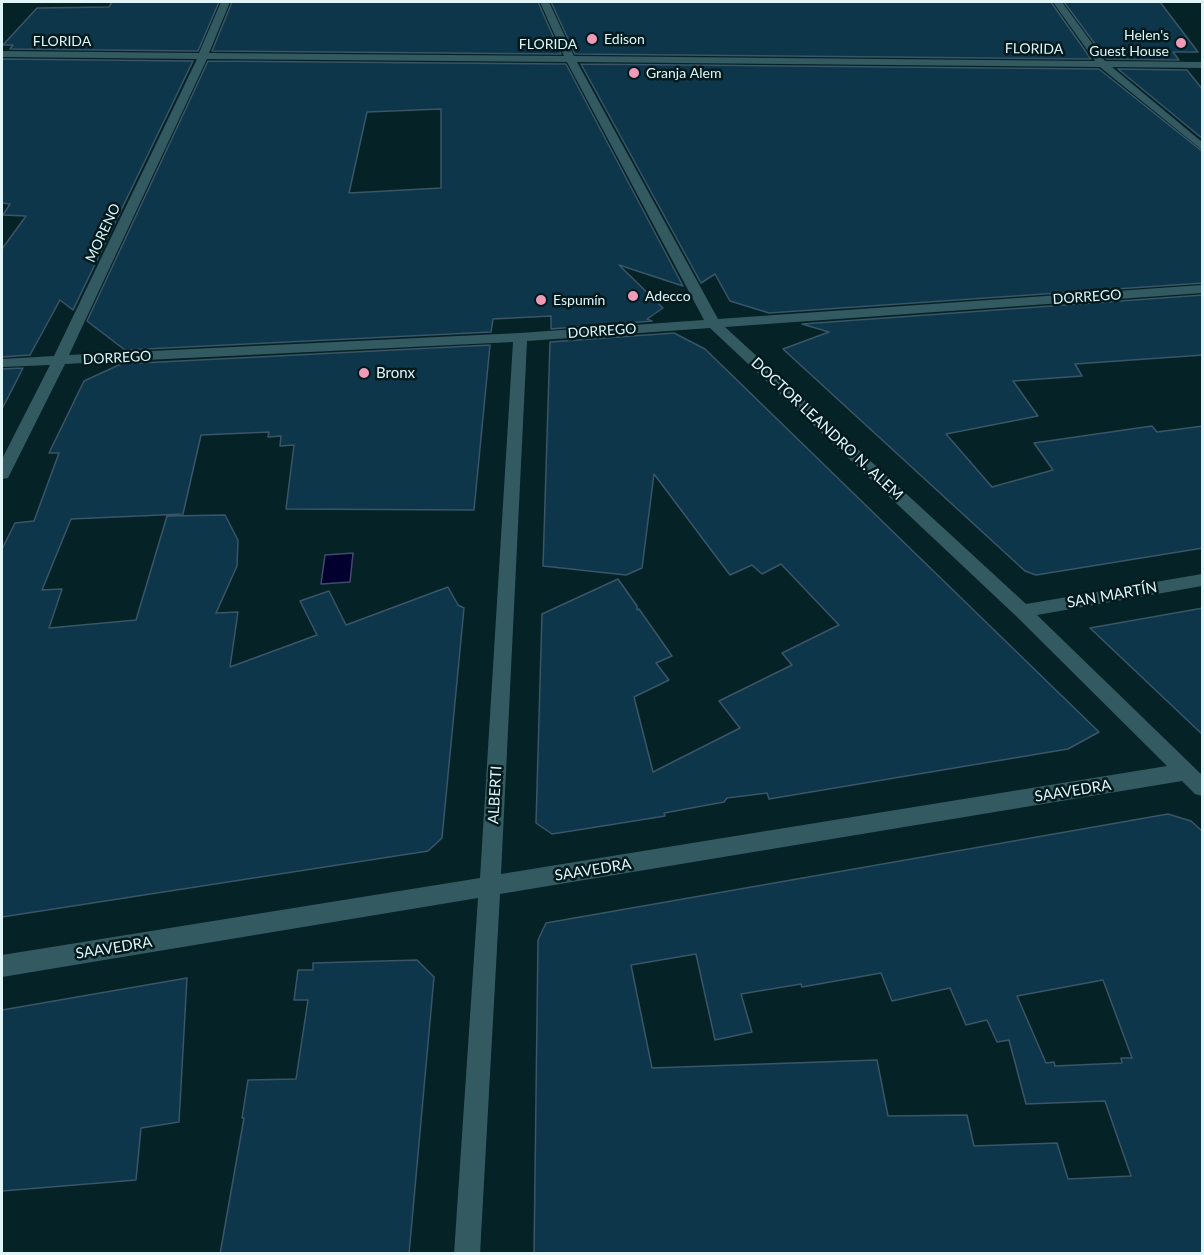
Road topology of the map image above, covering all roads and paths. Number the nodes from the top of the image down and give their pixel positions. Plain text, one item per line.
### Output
1 (225, 2) edge
2 (545, 2) edge
3 (1058, 2) edge
4 (2, 54) edge
5 (203, 56) junction
6 (569, 57) junction
7 (1102, 64) junction
8 (1203, 65) edge
9 (1203, 147) edge
10 (1203, 289) edge
11 (713, 323) junction
12 (520, 337) junction
13 (59, 361) junction
14 (2, 363) edge
15 (2, 474) edge
16 (1203, 580) edge
17 (1023, 611) junction
18 (1185, 772) junction
19 (1203, 788) edge
20 (490, 887) junction
21 (2, 966) edge
22 (467, 1254) edge

1 - 5 street, MORENO
2 - 6 street, DOCTOR LEANDRO N. ALEM
3 - 7 street
4 - 5 street, FLORIDA
5 - 6 street, FLORIDA
5 - 13 street, MORENO
6 - 7 street, FLORIDA
6 - 11 street, DOCTOR LEANDRO N. ALEM
7 - 8 street, FLORIDA
7 - 9 street
10 - 11 street, DORREGO
11 - 12 street, DORREGO
11 - 17 street, DOCTOR LEANDRO N. ALEM
12 - 13 street, DORREGO
12 - 20 street, ALBERTI
13 - 14 street, DORREGO
13 - 15 street, MORENO
16 - 17 street, SAN MARTÍN
17 - 18 street, DOCTOR LEANDRO N. ALEM
18 - 19 street, DOCTOR LEANDRO N. ALEM
18 - 20 street, SAAVEDRA
20 - 21 street, SAAVEDRA
20 - 22 street, ALBERTI

